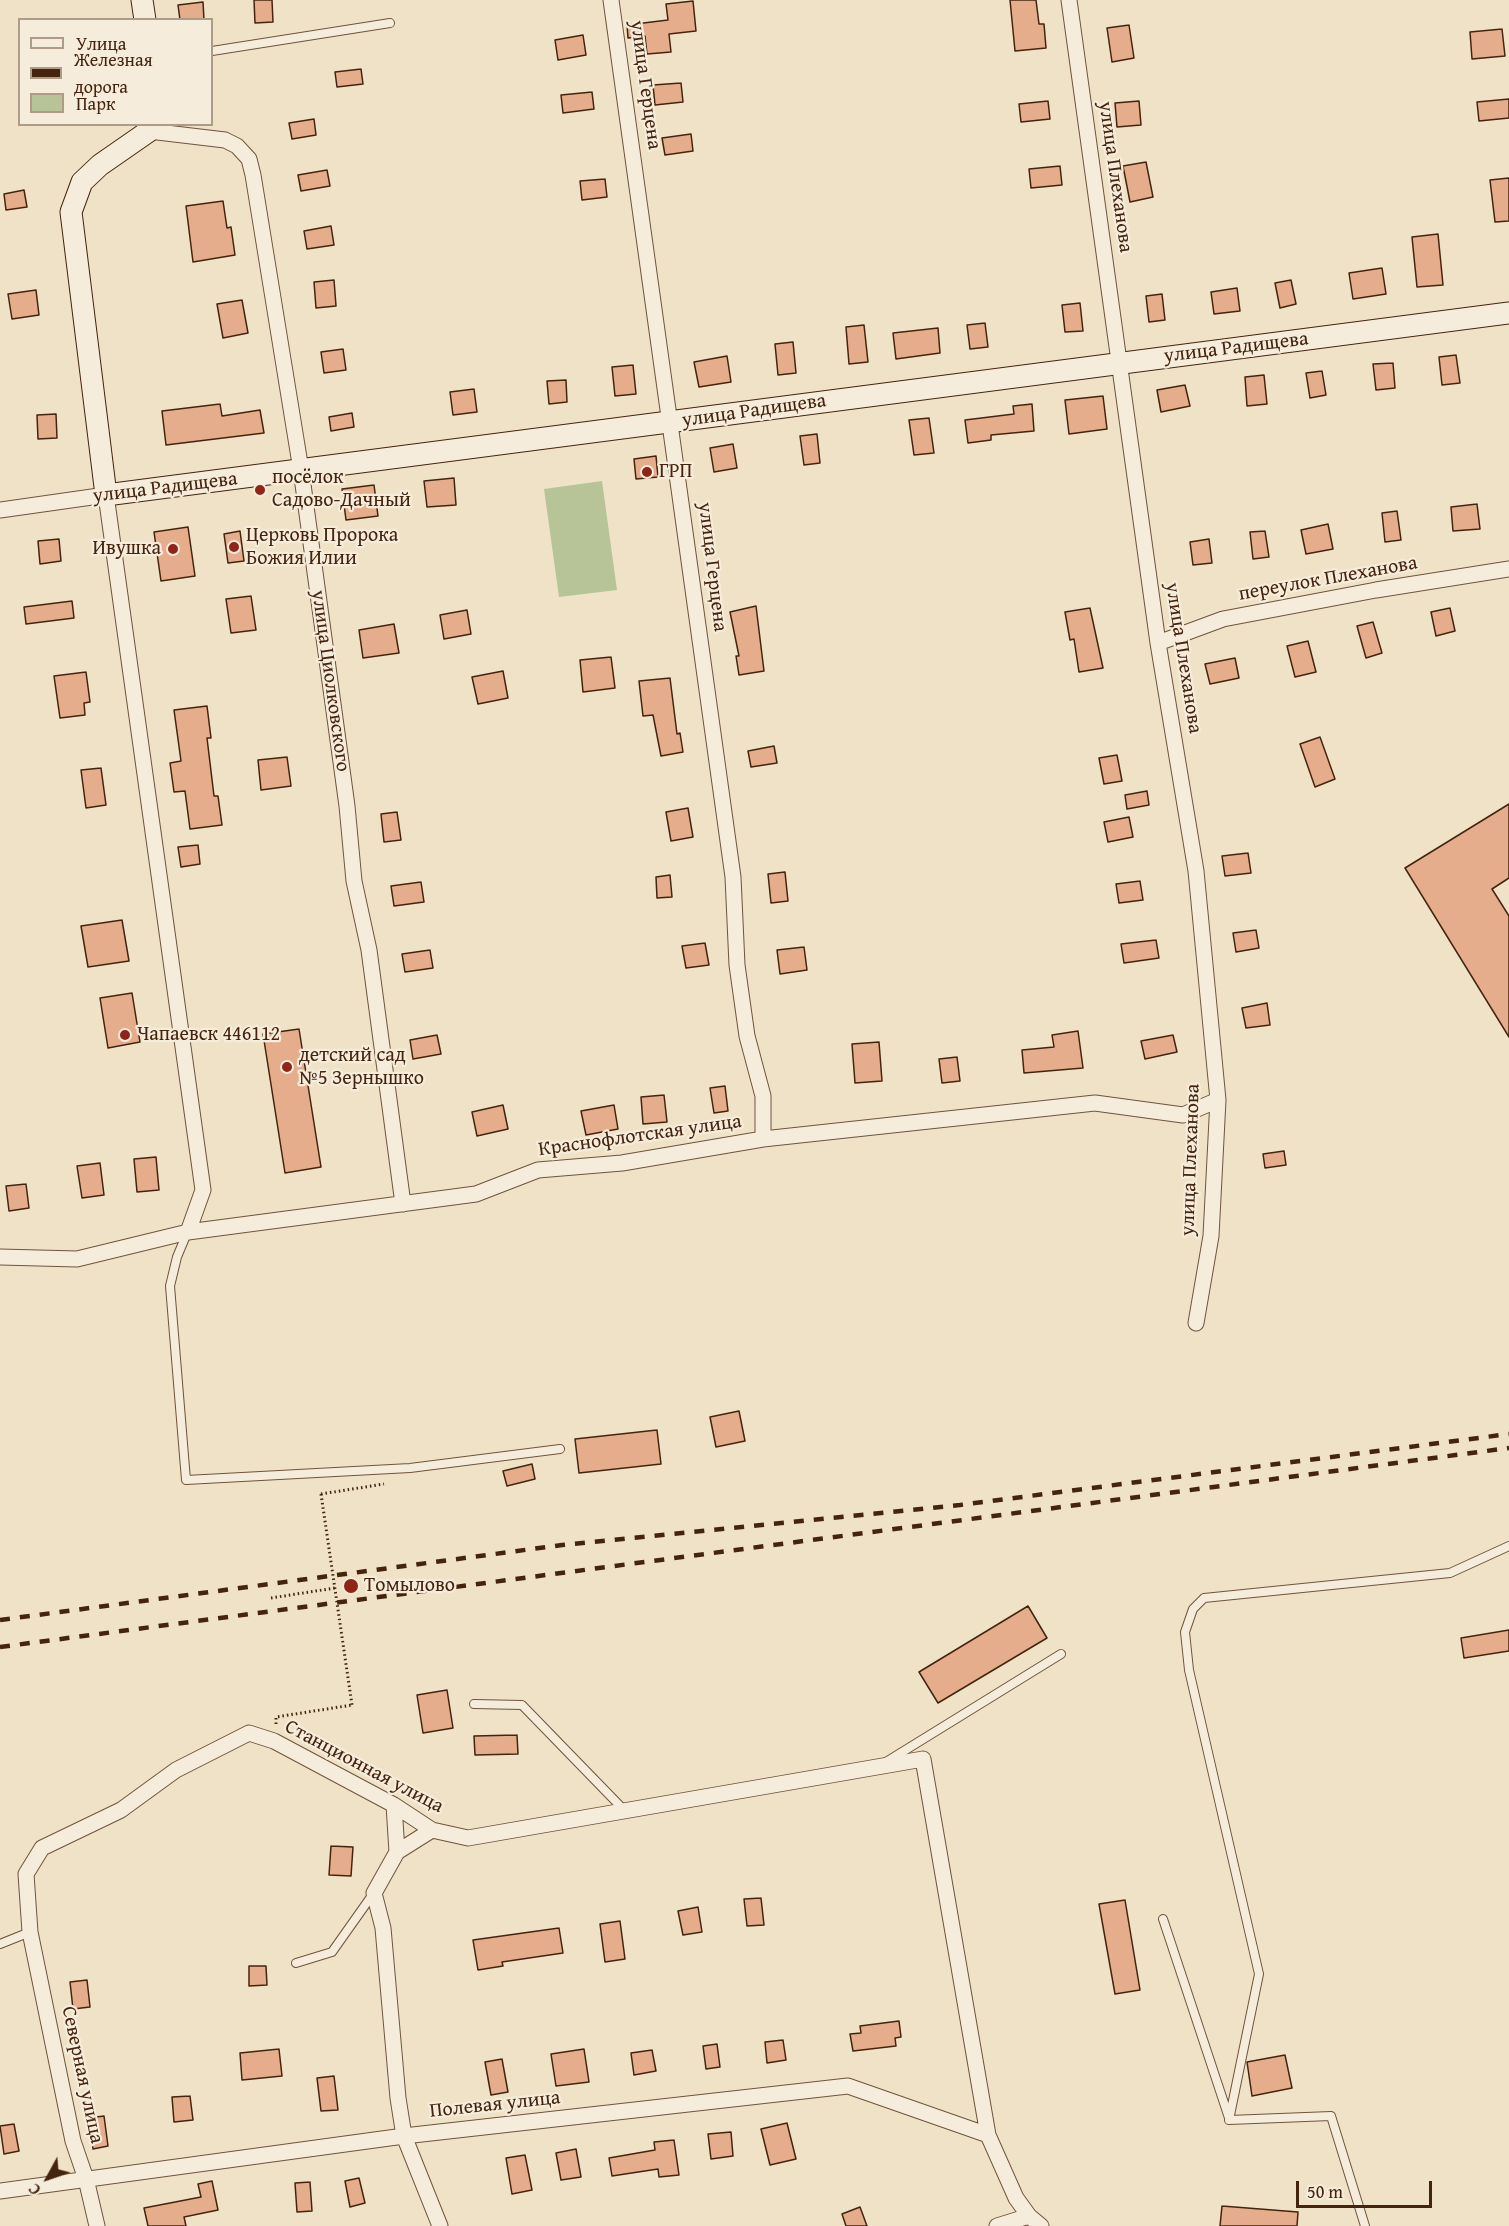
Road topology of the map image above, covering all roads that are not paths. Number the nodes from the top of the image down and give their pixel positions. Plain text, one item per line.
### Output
1 (142, 0) edge
2 (611, 0) edge
3 (1069, 0) edge
4 (145, 18) edge
5 (390, 23) dead end
6 (213, 51) edge
7 (150, 128) edge
8 (1509, 313) edge
9 (1119, 364) junction
10 (671, 423) junction
11 (301, 470) junction
12 (106, 495) junction
13 (0, 510) edge
14 (1509, 569) edge
15 (1158, 643) junction
16 (1218, 1100) junction
17 (764, 1139) junction
18 (403, 1204) junction
19 (188, 1232) junction
20 (0, 1257) edge
21 (1196, 1323) dead end
22 (561, 1449) dead end
23 (1509, 1546) edge
24 (1061, 1654) dead end
25 (474, 1704) dead end
26 (879, 1766) junction
27 (394, 1805) junction
28 (625, 1811) junction
29 (432, 1830) junction
30 (397, 1852) junction
31 (374, 1893) junction
32 (1163, 1919) dead end
33 (30, 1932) junction
34 (0, 1944) edge
35 (296, 1964) dead end
36 (1229, 2120) junction
37 (988, 2135) junction
38 (404, 2136) junction
39 (86, 2179) junction
40 (0, 2191) edge
41 (1035, 2221) edge
42 (97, 2226) edge
43 (440, 2226) edge
44 (997, 2226) edge
45 (1365, 2226) edge

1 - 4 street
2 - 10 street, улица Герцена
3 - 9 street, улица Плеханова
5 - 6 lane
7 - 11 street, улица Циолковского
7 - 12 street, улица Циолковского
8 - 9 street, улица Радищева
9 - 10 street, улица Радищева
9 - 15 street, улица Плеханова
10 - 11 street, улица Радищева
10 - 17 street, улица Герцена
11 - 12 street, улица Радищева
11 - 18 street, улица Циолковского
12 - 13 street, улица Радищева
12 - 19 street, улица Циолковского
14 - 15 street, переулок Плеханова
15 - 16 street, улица Плеханова
16 - 17 street, Краснофлотская улица
16 - 21 street, улица Плеханова
17 - 18 street, Краснофлотская улица
18 - 19 street, Краснофлотская улица
19 - 20 street, Краснофлотская улица
19 - 22 lane
23 - 36 lane
24 - 26 lane
25 - 28 lane
26 - 28 street, Станционная улица
26 - 37 street, Станционная улица
27 - 29 street, Станционная улица
27 - 30 street
27 - 33 street, Станционная улица
28 - 29 street, Станционная улица
29 - 30 street
30 - 31 street
31 - 35 lane
31 - 38 street
32 - 36 lane
33 - 34 lane
33 - 39 street, Северная улица
36 - 45 lane
37 - 38 street, Полевая улица
37 - 41 street
38 - 39 street, Полевая улица
38 - 43 street
39 - 40 street, Полевая улица
39 - 42 street, Северная улица
41 - 44 street

